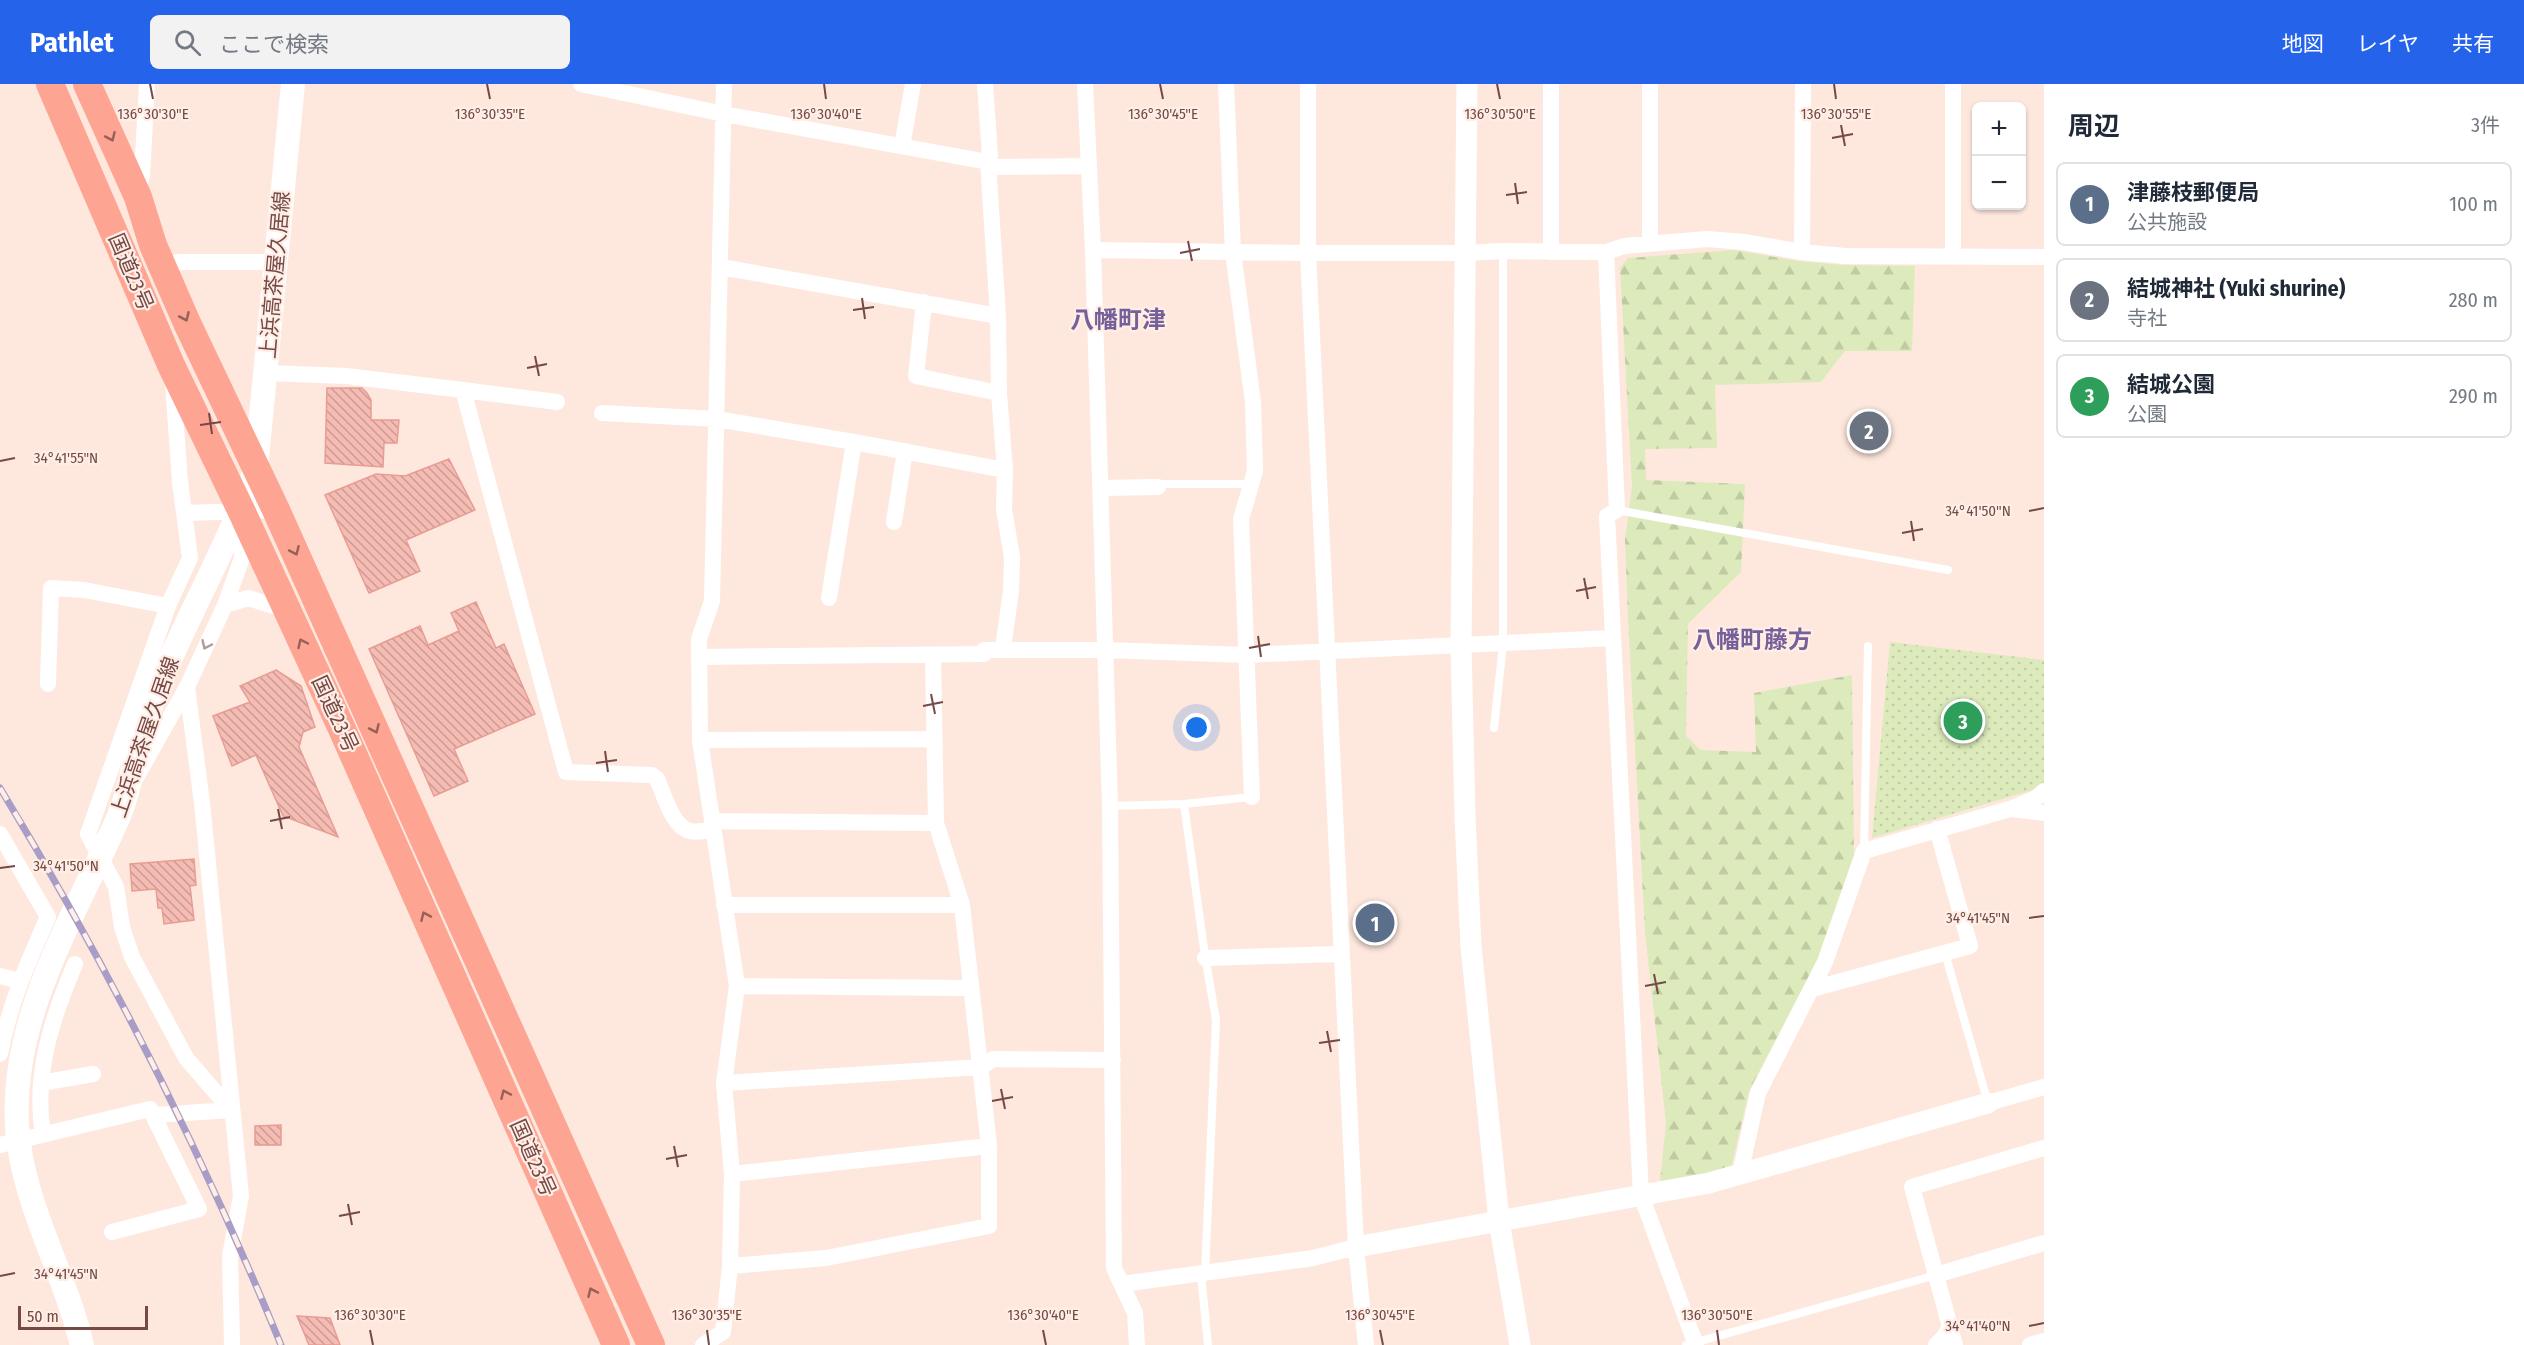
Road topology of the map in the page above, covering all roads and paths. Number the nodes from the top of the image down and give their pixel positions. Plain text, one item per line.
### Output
1 (50, 84) edge
2 (87, 84) edge
3 (147, 84) edge
4 (292, 84) edge
5 (581, 84) edge
6 (724, 84) edge
7 (913, 84) edge
8 (985, 84) edge
9 (1085, 84) edge
10 (1226, 84) edge
11 (1308, 84) edge
12 (1467, 84) edge
13 (1551, 84) edge
14 (1650, 84) edge
15 (1803, 84) edge
16 (1953, 84) edge
17 (724, 114) junction
18 (902, 146) junction
19 (988, 164) junction
20 (1089, 166) junction
21 (138, 197) junction
22 (1650, 244) junction
23 (1093, 250) junction
24 (1503, 251) junction
25 (1233, 252) junction
26 (1551, 252) junction
27 (1606, 252) junction
28 (1802, 252) junction
29 (1308, 253) junction
30 (1465, 253) junction
31 (1953, 257) junction
32 (2044, 257) edge
33 (277, 262) junction
34 (162, 266) junction
35 (721, 267) junction
36 (924, 302) junction
37 (998, 316) junction
38 (171, 365) junction
39 (266, 373) junction
40 (463, 390) junction
41 (999, 393) junction
42 (557, 402) dead end
43 (602, 413) dead end
44 (717, 419) junction
45 (854, 442) junction
46 (905, 451) junction
47 (256, 468) junction
48 (1005, 470) junction
49 (1251, 484) junction
50 (1158, 487) joint
51 (1101, 488) junction
52 (241, 510) junction
53 (276, 510) junction
54 (1617, 510) junction
55 (185, 513) junction
56 (894, 522) dead end
57 (1948, 570) dead end
58 (829, 598) dead end
59 (168, 606) junction
60 (225, 606) junction
61 (287, 610) junction
62 (1613, 638) junction
63 (1503, 644) junction
64 (1461, 646) junction
65 (1868, 646) dead end
66 (1003, 648) junction
67 (1106, 650) junction
68 (1328, 651) junction
69 (1246, 654) junction
70 (933, 655) junction
71 (699, 657) junction
72 (48, 684) dead end
73 (187, 687) junction
74 (1494, 728) dead end
75 (933, 739) junction
76 (700, 740) junction
77 (2044, 791) edge
78 (128, 792) junction
79 (1252, 797) joint
80 (1184, 804) junction
81 (1110, 806) junction
82 (2010, 809) junction
83 (2044, 813) edge
84 (936, 823) junction
85 (713, 826) junction
86 (1936, 829) junction
87 (0, 834) edge
88 (1864, 851) junction
89 (724, 905) junction
90 (962, 905) junction
91 (1945, 953) junction
92 (1342, 954) junction
93 (1205, 958) junction
94 (75, 964) dead end
95 (0, 976) edge
96 (19, 981) junction
97 (737, 986) junction
98 (971, 988) junction
99 (1812, 989) junction
100 (0, 1054) edge
101 (1113, 1060) junction
102 (981, 1067) junction
103 (93, 1074) dead end
104 (41, 1083) junction
105 (724, 1083) junction
106 (2044, 1087) edge
107 (1988, 1103) junction
108 (231, 1110) junction
109 (154, 1115) junction
110 (43, 1134) junction
111 (0, 1145) edge
112 (989, 1146) junction
113 (2044, 1148) edge
114 (732, 1174) junction
115 (1740, 1174) junction
116 (1641, 1195) junction
117 (1499, 1221) junction
118 (112, 1232) dead end
119 (2044, 1244) edge
120 (1356, 1247) junction
121 (730, 1266) junction
122 (1203, 1274) junction
123 (1936, 1275) junction
124 (1122, 1284) junction
125 (1950, 1326) junction
126 (2044, 1341) edge
127 (1692, 1344) edge
128 (82, 1345) edge
129 (232, 1345) edge
130 (616, 1345) edge
131 (651, 1345) edge
132 (703, 1345) edge
133 (1137, 1345) edge
134 (1208, 1345) edge
135 (1366, 1345) edge
136 (1520, 1345) edge
137 (1936, 1345) edge
138 (1955, 1345) edge
139 (2030, 1345) edge

1 - 38 highway, 国道23号
2 -> 21 highway, 国道23号
3 - 21 street
4 - 33 main road, 上浜高茶屋久居線
5 - 17 street
6 - 17 street
7 - 18 street
8 - 19 street
9 - 20 street
10 - 25 street
11 - 29 street
12 - 30 street
13 - 26 street
14 - 22 street
15 - 28 street
16 - 31 street
17 - 18 street
17 - 35 street
18 - 19 street
19 - 20 street
19 - 37 street
20 - 23 street
21 - 34 highway, 国道23号
22 - 27 street
22 - 28 street
23 - 25 street
23 - 51 street
24 - 26 street
24 - 30 street
24 - 63 lane
25 - 29 street
25 - 49 street
26 - 27 street
27 - 54 street
28 - 31 street
29 - 30 street
29 - 68 street
30 - 64 street
31 - 32 street
33 - 34 street
33 - 39 main road, 上浜高茶屋久居線
34 -> 47 highway, 国道23号
35 - 36 street
35 - 44 street
36 - 37 street
36 - 41 street
37 - 41 street
38 - 52 highway, 国道23号
38 - 55 street
39 - 40 street
39 - 47 main road, 上浜高茶屋久居線
40 - 42 street
40 - 85 street
41 - 48 street
43 - 44 street
44 - 45 street
44 - 71 street
45 - 46 street
45 - 58 street
46 - 48 street
46 - 56 street
47 - 52 main road, 上浜高茶屋久居線
47 - 53 highway, 国道23号
48 - 66 street
49 - 50 lane
49 - 69 street
50 - 51 street
51 - 67 street
52 - 53 street
52 - 55 street
52 - 60 street
52 - 61 highway, 国道23号
52 - 78 main road, 上浜高茶屋久居線
53 -> 131 highway, 国道23号
54 - 57 lane
54 - 62 street
55 - 59 street
59 - 72 street
59 - 108 street
60 - 61 street
60 -> 73 street
130 -> 61 highway, 国道23号
62 - 63 street
62 - 116 street
63 - 64 street
63 - 74 lane
64 - 68 street
64 - 117 street
65 - 88 lane
66 - 67 street
66 - 70 street
67 - 69 street
67 - 81 street
68 - 69 street
68 - 92 street
69 - 79 street
70 - 71 street
70 - 75 street
71 - 76 street
73 - 78 street
73 - 108 street
75 - 76 street
75 - 84 street
76 - 85 street
77 - 82 street
78 - 128 main road, 上浜高茶屋久居線
79 - 80 lane
80 - 81 lane
80 - 93 lane
81 - 101 street
82 - 83 street
82 - 86 street
84 - 85 street
84 - 90 street
85 - 89 street
86 - 88 street
86 - 91 street
87 - 96 street
88 - 99 street
89 - 90 street
89 - 97 street
90 - 98 street
91 - 99 street
91 - 107 lane
92 - 93 street
92 - 120 street
93 - 122 lane
94 - 104 street
95 - 96 street
96 - 100 street
97 - 98 street
97 - 105 street
98 - 102 street
99 - 115 street
101 - 102 street
101 - 124 street
102 - 105 street
102 - 112 street
103 - 104 street
104 - 110 street
105 - 114 street
106 - 107 street
107 - 115 street
108 - 109 street
108 - 129 street
109 - 110 street
109 - 118 street
110 - 111 street
112 - 114 street
112 - 121 street
113 - 123 street
114 - 121 street
115 - 116 street
116 - 117 street
116 - 127 street
117 - 120 street
117 - 136 street
119 - 123 street
120 - 122 street
120 - 135 street
121 - 132 street
122 - 124 street
122 - 134 lane
123 - 125 street
123 - 127 lane
124 - 133 street
125 - 137 street
125 - 138 street
126 - 139 street

